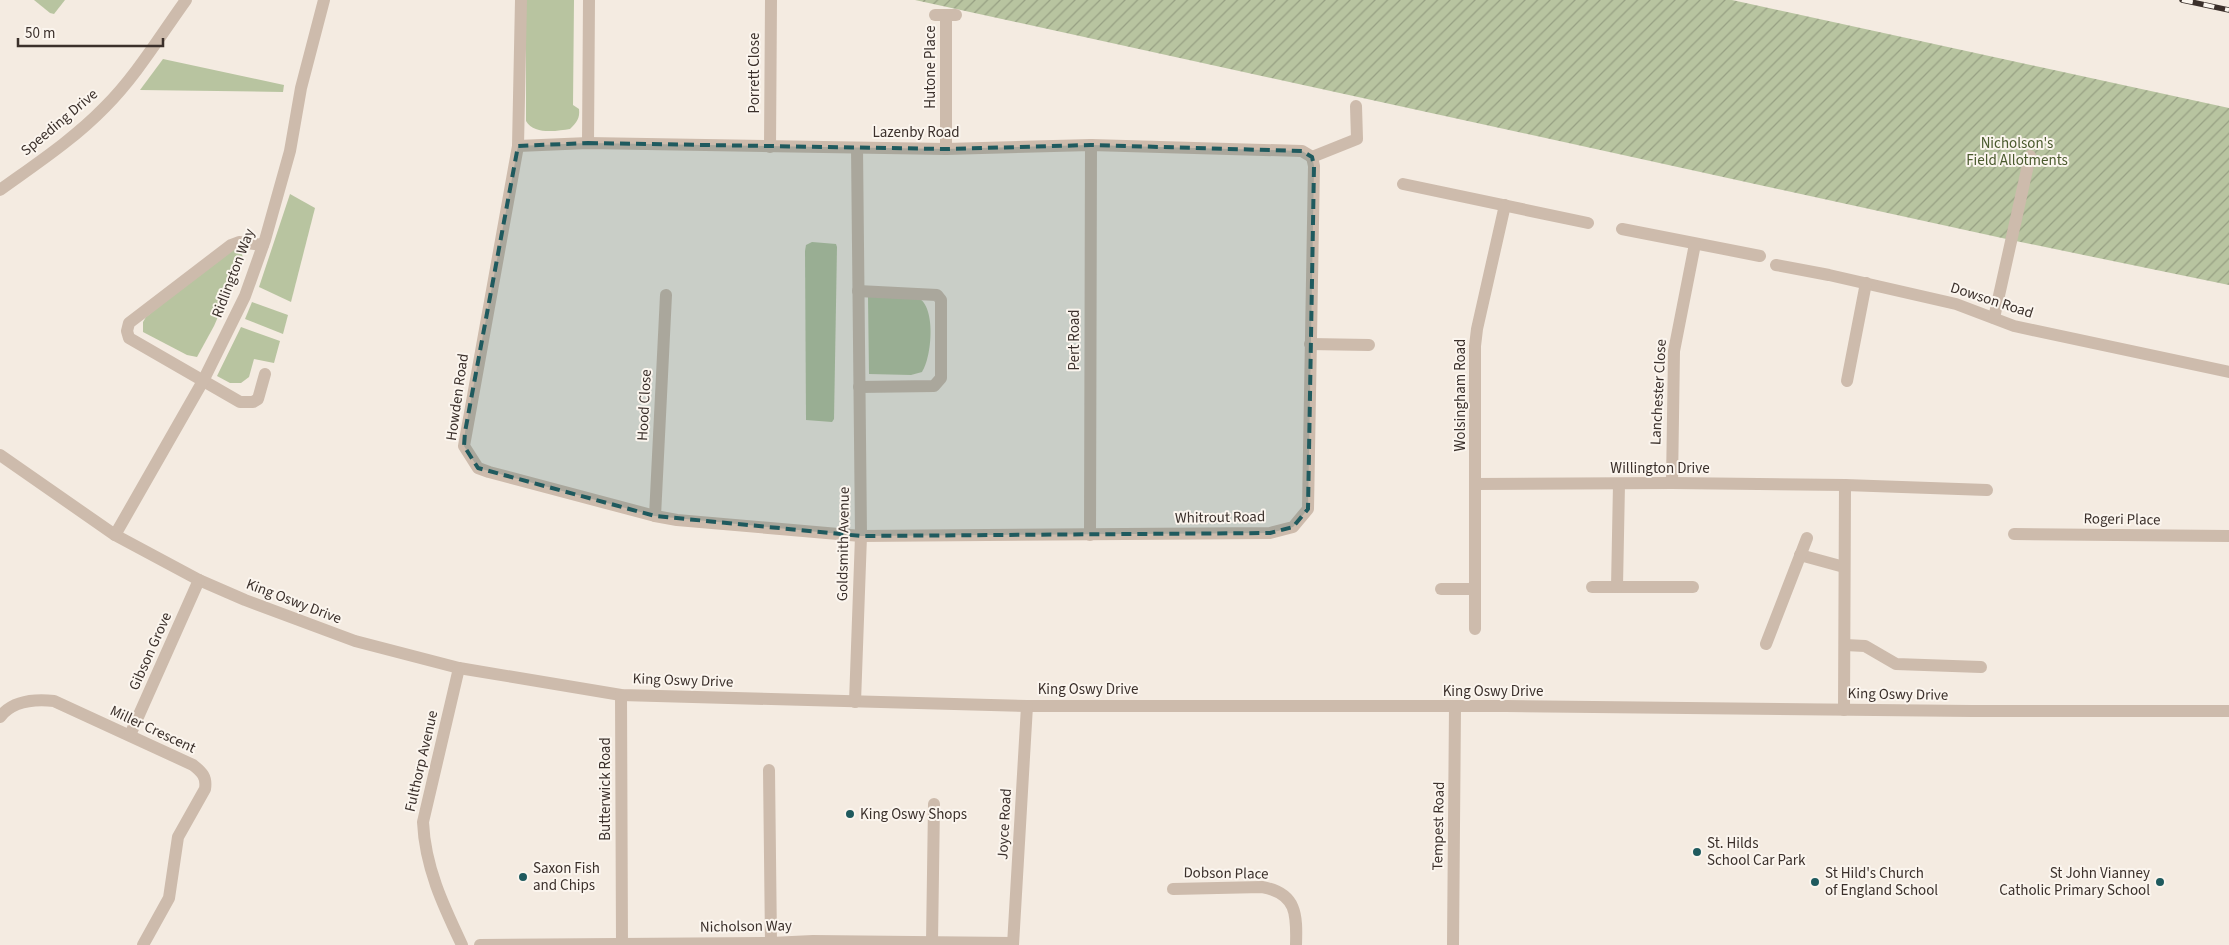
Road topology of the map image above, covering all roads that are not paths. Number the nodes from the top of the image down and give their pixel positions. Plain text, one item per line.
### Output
1 (186, 0) edge
2 (324, 0) edge
3 (521, 0) edge
4 (588, 0) edge
5 (770, 0) edge
6 (946, 15) dead end
7 (1356, 106) dead end
8 (588, 143) junction
9 (1091, 145) junction
10 (518, 146) junction
11 (770, 147) junction
12 (857, 148) junction
13 (946, 149) junction
14 (2030, 156) dead end
15 (1312, 157) junction
16 (1404, 184) dead end
17 (0, 190) edge
18 (1505, 206) junction
19 (1588, 223) dead end
20 (1622, 229) dead end
21 (1695, 244) junction
22 (263, 245) junction
23 (1760, 256) dead end
24 (1776, 265) dead end
25 (1866, 283) junction
26 (858, 291) junction
27 (666, 295) dead end
28 (1994, 318) junction
29 (1310, 344) junction
30 (1369, 345) dead end
31 (2229, 372) edge
32 (265, 374) dead end
33 (203, 381) junction
34 (1847, 381) dead end
35 (859, 387) junction
36 (0, 455) edge
37 (1672, 483) junction
38 (1475, 484) junction
39 (1619, 484) junction
40 (1846, 485) junction
41 (1987, 490) dead end
42 (656, 516) junction
43 (2014, 534) dead end
44 (114, 535) junction
45 (1090, 535) junction
46 (860, 536) junction
47 (2229, 536) edge
48 (1807, 538) dead end
49 (1800, 555) junction
50 (1844, 567) junction
51 (199, 580) junction
52 (1592, 587) dead end
53 (1617, 587) junction
54 (1693, 587) dead end
55 (1441, 589) dead end
56 (1475, 589) junction
57 (1475, 629) dead end
58 (1766, 644) dead end
59 (1845, 645) junction
60 (1981, 667) dead end
61 (458, 668) junction
62 (621, 695) junction
63 (855, 702) junction
64 (1027, 706) junction
65 (1456, 707) junction
66 (1844, 710) junction
67 (2229, 711) edge
68 (0, 717) edge
69 (130, 735) junction
70 (770, 770) dead end
71 (934, 804) dead end
72 (1173, 889) dead end
73 (932, 942) junction
74 (771, 943) junction
75 (814, 943) edge
76 (622, 944) edge
77 (1013, 944) edge
78 (143, 945) edge
79 (462, 945) edge
80 (480, 945) edge
81 (1296, 945) edge
82 (1453, 945) edge

1 - 17 street, Speeding Drive
2 - 22 street, Ridlington Way
3 - 10 street, Howden Road
4 - 8 street
5 - 11 street, Porrett Close
6 - 13 street, Hutone Place
7 - 15 street
8 - 10 street, Lazenby Road
8 - 11 street, Lazenby Road
9 - 13 street, Lazenby Road
9 - 15 street, Lazenby Road
9 - 45 street, Pert Road
10 - 42 street, Howden Road
11 - 12 street, Lazenby Road
12 - 13 street, Lazenby Road
12 - 26 street, Goldsmith Avenue
14 - 28 street
15 - 29 street, Whitrout Road
16 - 18 street
18 - 19 street
18 - 38 street, Wolsingham Road
20 - 21 street
21 - 23 street
21 - 37 street, Lanchester Close
22 - 33 street, Ridlington Way
22 - 33 street
24 - 25 street, Dowson Road
25 - 28 street, Dowson Road
25 - 34 street
26 - 35 street, Goldsmith Avenue
26 - 35 street
27 - 42 street, Hood Close
28 - 31 street, Dowson Road
29 - 30 street
29 - 45 street, Whitrout Road
32 - 33 street
33 - 44 street, Ridlington Way
35 - 46 street, Goldsmith Avenue
36 - 44 street, King Oswy Drive
37 - 39 street, Willington Drive
37 - 40 street, Willington Drive
38 - 39 street, Willington Drive
38 - 56 street, Wolsingham Road
39 - 53 street
40 - 41 street, Willington Drive
40 - 50 street
42 - 46 street, Howden Road
43 - 47 street, Rogeri Place
44 - 51 street, King Oswy Drive
45 - 46 street, Whitrout Road
46 - 63 street, Goldsmith Avenue
48 - 49 street
49 - 50 street
49 - 58 street
50 - 59 street
51 - 61 street, King Oswy Drive
51 - 69 street, Gibson Grove
52 - 53 street
53 - 54 street
55 - 56 street
56 - 57 street, Wolsingham Road
59 - 60 street
59 - 66 street
61 - 62 street, King Oswy Drive
61 - 79 street, Fulthorp Avenue
62 - 63 street, King Oswy Drive
62 - 76 street, Butterwick Road
63 - 64 street, King Oswy Drive
64 - 65 street, King Oswy Drive
64 - 77 street, Joyce Road
65 - 66 street, King Oswy Drive
65 - 82 street, Tempest Road
66 - 67 street, King Oswy Drive
68 - 69 street, Miller Crescent
69 - 78 street, Miller Crescent
70 - 74 street
71 - 73 street
72 - 81 street, Dobson Place
73 - 75 street, Nicholson Way
73 - 77 street, Nicholson Way
74 - 75 street, Nicholson Way
74 - 76 street, Nicholson Way
76 - 80 street, Nicholson Way

